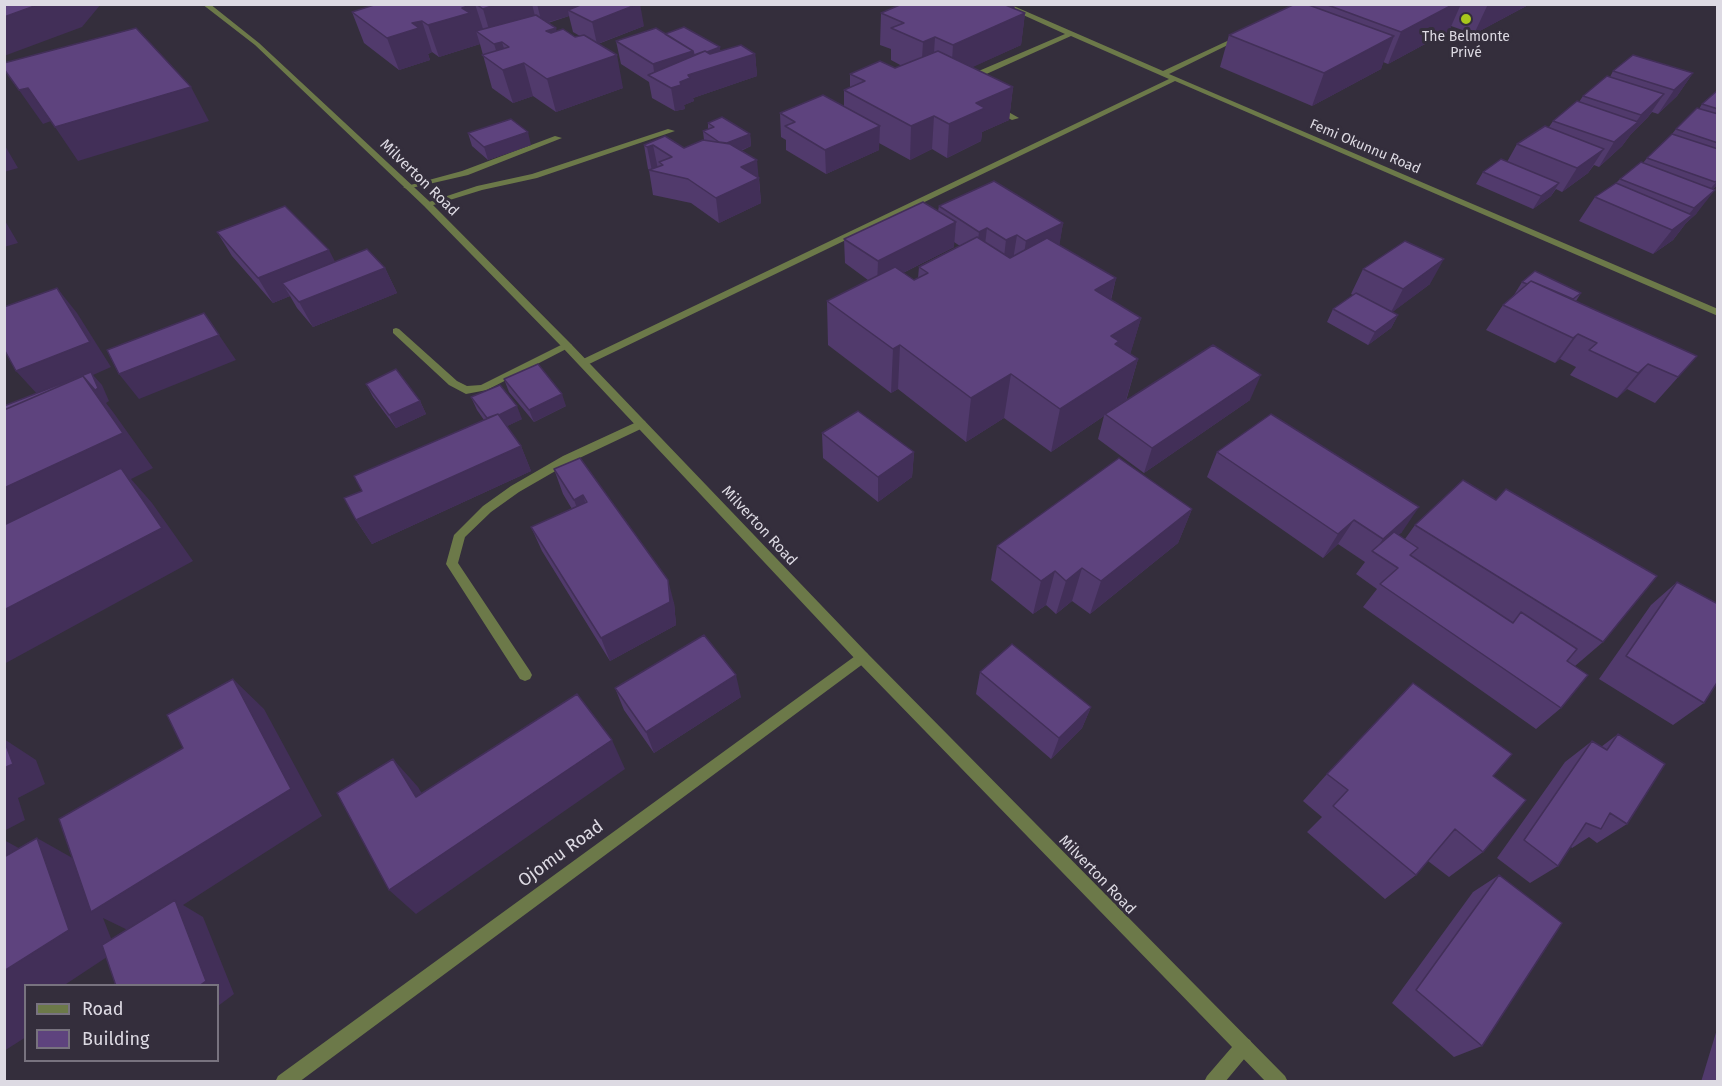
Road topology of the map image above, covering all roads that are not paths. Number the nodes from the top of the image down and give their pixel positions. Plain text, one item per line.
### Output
1 (205, 4) edge
2 (1002, 4) edge
3 (1070, 34) junction
4 (1246, 34) edge
5 (1163, 74) junction
6 (1174, 79) junction
7 (962, 83) edge
8 (984, 103) edge
9 (1015, 118) edge
10 (671, 131) dead end
11 (558, 138) dead end
12 (407, 187) junction
13 (427, 204) junction
14 (1718, 313) edge
15 (396, 331) dead end
16 (567, 346) junction
17 (583, 363) junction
18 (641, 424) junction
19 (862, 657) junction
20 (525, 675) dead end
21 (1244, 1046) junction
22 (284, 1082) edge
23 (1213, 1082) edge
24 (1279, 1082) edge

1 - 12 street, Milverton Road
2 - 3 street, Femi Okunnu Road
3 - 5 street, Femi Okunnu Road
3 - 7 street
4 - 5 street
5 - 6 street, Femi Okunnu Road
6 - 14 street, Femi Okunnu Road
6 - 17 street
8 - 9 street
10 - 13 street
11 - 12 street
12 - 13 street, Milverton Road
13 - 16 street, Milverton Road
15 - 16 street
16 - 17 street, Milverton Road
17 - 18 street, Milverton Road
18 - 19 street, Milverton Road
18 - 20 street
19 - 21 street, Milverton Road
19 - 22 street, Ojomu Road
21 - 23 street
21 - 24 street, Milverton Road

